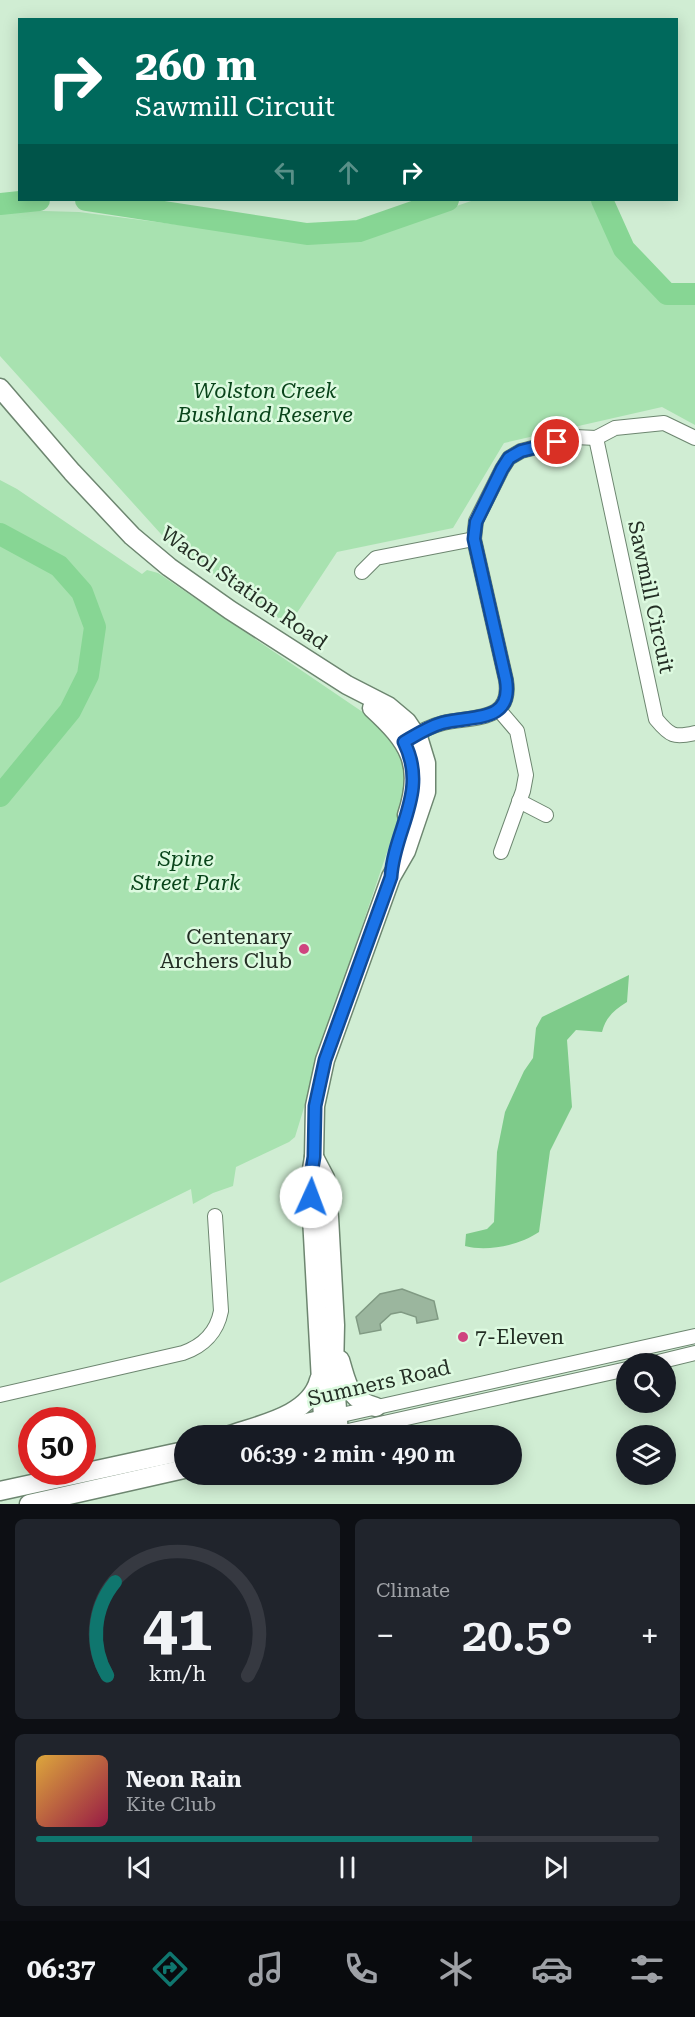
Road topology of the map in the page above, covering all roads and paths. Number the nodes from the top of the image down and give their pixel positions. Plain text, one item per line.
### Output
1 (1, 389) edge
2 (596, 438) junction
3 (695, 438) edge
4 (474, 539) junction
5 (362, 572) dead end
6 (498, 710) junction
7 (695, 733) edge
8 (410, 739) junction
9 (519, 801) junction
10 (546, 815) dead end
11 (501, 852) dead end
12 (314, 1157) junction
13 (215, 1216) dead end
14 (695, 1336) edge
15 (335, 1341) junction
16 (695, 1353) edge
17 (676, 1358) edge
18 (616, 1371) edge
19 (320, 1375) junction
20 (0, 1395) edge
21 (376, 1407) junction
22 (257, 1425) edge
23 (329, 1425) edge
24 (330, 1425) edge
25 (337, 1425) edge
26 (345, 1425) edge
27 (174, 1458) edge
28 (174, 1459) edge
29 (0, 1491) edge
30 (29, 1504) edge

1 - 8 main road, Wacol Station Road
2 - 3 street
2 - 4 street
2 - 7 street, Sawmill Circuit
4 - 5 street
4 - 6 street
6 - 8 street
6 - 9 street
8 - 12 main road, Wacol Station Road
9 - 10 street
9 - 11 street
12 - 15 main road, Wacol Station Road
12 - 19 main road, Wacol Station Road
13 - 20 street
14 - 21 street, Sumners Road
15 - 21 main road
15 - 24 main road, Wacol Station Road
16 - 17 street
18 - 26 street, Sumners Road
19 - 22 main road
19 - 23 main road, Wacol Station Road
21 - 25 street, Sumners Road
27 - 29 main road
28 - 30 main road

